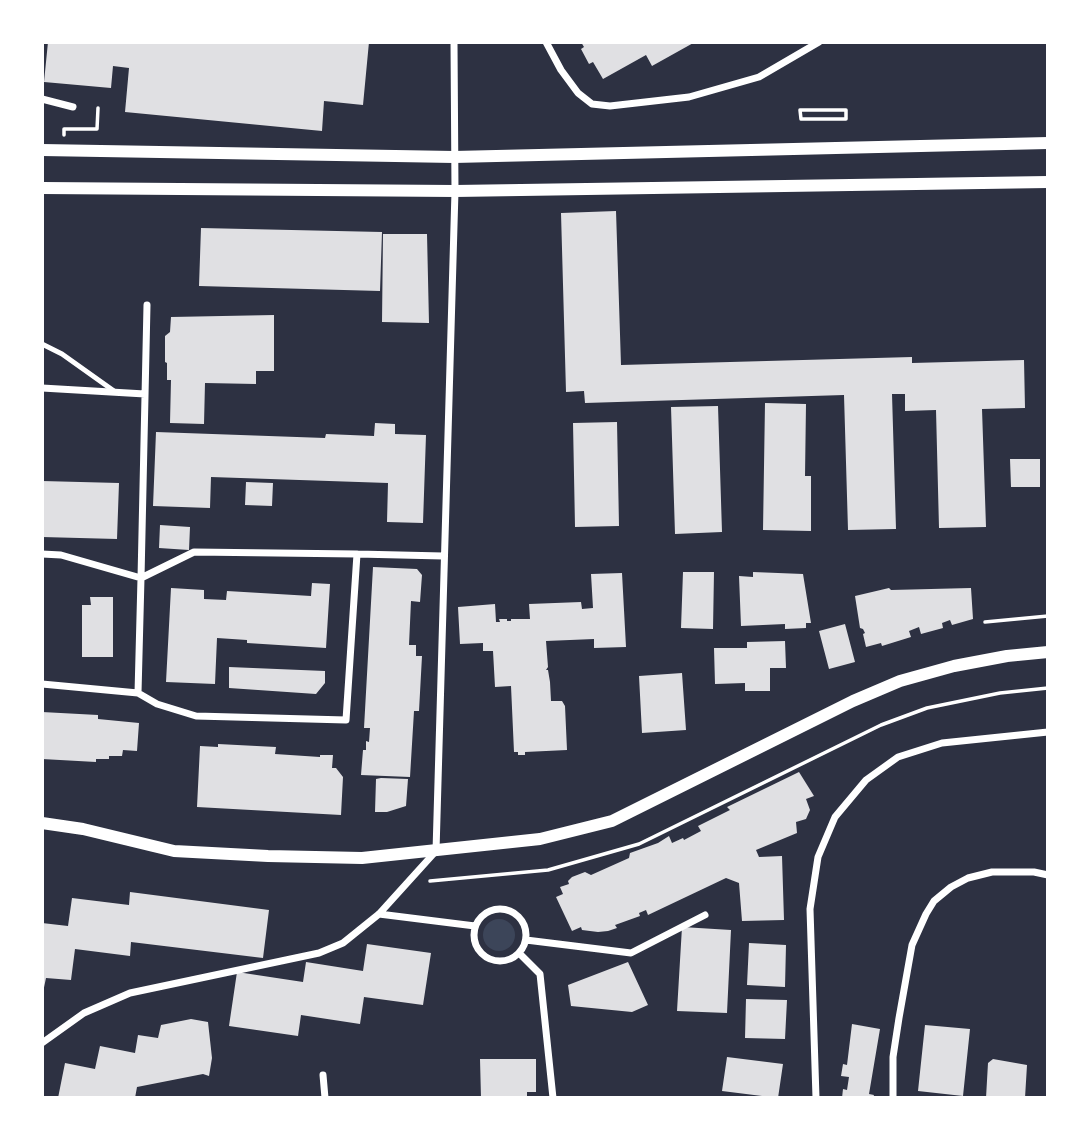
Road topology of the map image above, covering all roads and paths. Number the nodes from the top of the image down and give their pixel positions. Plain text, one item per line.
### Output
1 (454, 42) edge
2 (546, 42) edge
3 (819, 42) edge
4 (42, 99) edge
5 (73, 107) dead end
6 (98, 108) dead end
7 (801, 119) joint
8 (64, 129) dead end
9 (1048, 143) edge
10 (42, 150) edge
11 (454, 157) junction
12 (1048, 182) edge
13 (42, 188) edge
14 (455, 191) junction
15 (147, 305) dead end
16 (42, 344) edge
17 (42, 388) edge
18 (114, 391) junction
19 (145, 394) junction
20 (42, 554) edge
21 (357, 555) junction
22 (443, 556) junction
23 (141, 578) junction
24 (1048, 616) edge
25 (985, 622) dead end
26 (1048, 652) edge
27 (42, 684) edge
28 (1048, 688) edge
29 (138, 693) junction
30 (1048, 732) edge
31 (42, 823) edge
32 (436, 851) junction
33 (1048, 875) edge
34 (430, 881) dead end
35 (379, 914) junction
36 (705, 915) dead end
37 (475, 926) junction
38 (526, 940) junction
39 (519, 953) junction
40 (42, 1043) edge
41 (323, 1074) dead end
42 (325, 1098) edge
43 (553, 1098) edge
44 (816, 1098) edge
45 (893, 1098) edge

1 - 11 street
2 - 3 street
4 - 5 street
6 - 8 path
7 - 7 path
9 - 11 street
10 - 11 street
11 - 14 street
12 - 14 street
13 - 14 street
14 - 22 street
15 - 19 street
16 - 18 lane
17 - 18 street
18 - 19 street
19 - 23 street
20 - 23 street
21 - 22 street
21 - 23 street
21 - 29 street
22 - 32 street
23 - 29 street
24 - 25 path
26 - 32 street
27 - 29 street
28 - 34 path
30 - 44 street
31 - 32 street
32 - 35 street
33 - 45 street
35 - 37 street
35 - 40 street
36 - 38 street
37 - 38 street
37 - 39 street
38 - 39 street
39 - 43 street
41 - 42 street

